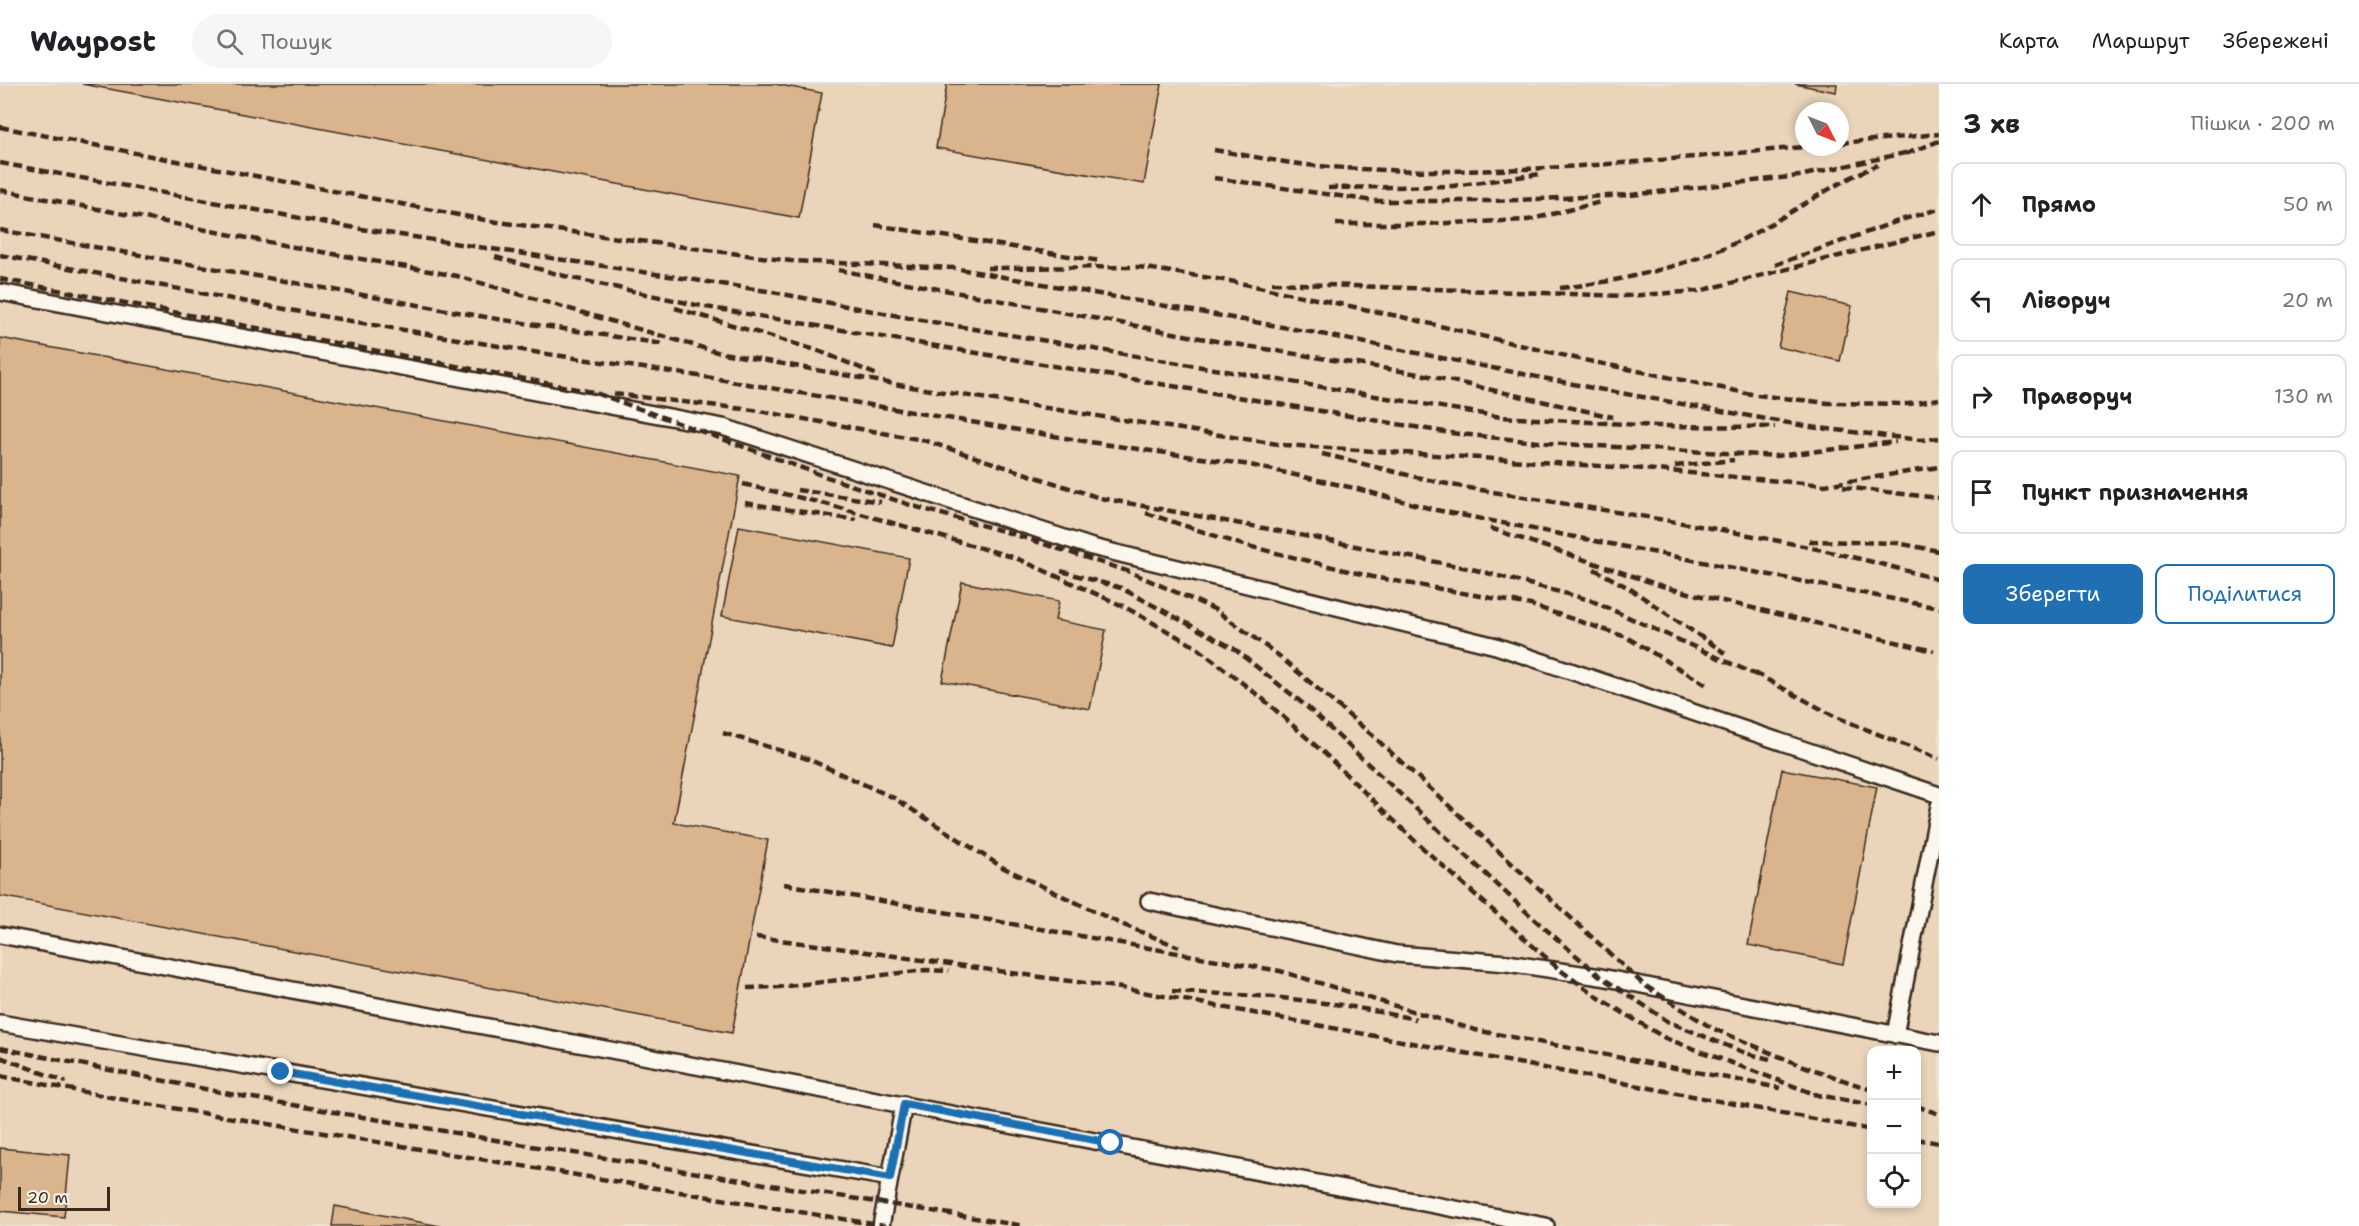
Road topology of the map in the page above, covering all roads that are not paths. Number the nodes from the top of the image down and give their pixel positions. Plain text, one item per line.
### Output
1 (0, 292) edge
2 (1939, 795) edge
3 (1939, 806) edge
4 (1149, 901) dead end
5 (0, 935) edge
6 (0, 1023) edge
7 (1895, 1035) junction
8 (1939, 1044) edge
9 (904, 1104) junction
10 (890, 1178) junction
11 (881, 1226) edge
12 (1546, 1226) edge

1 - 2 lane
3 - 7 lane
4 - 7 lane
5 - 9 lane
6 - 10 lane
7 - 8 lane
9 - 10 lane
9 - 12 lane
10 - 11 lane

